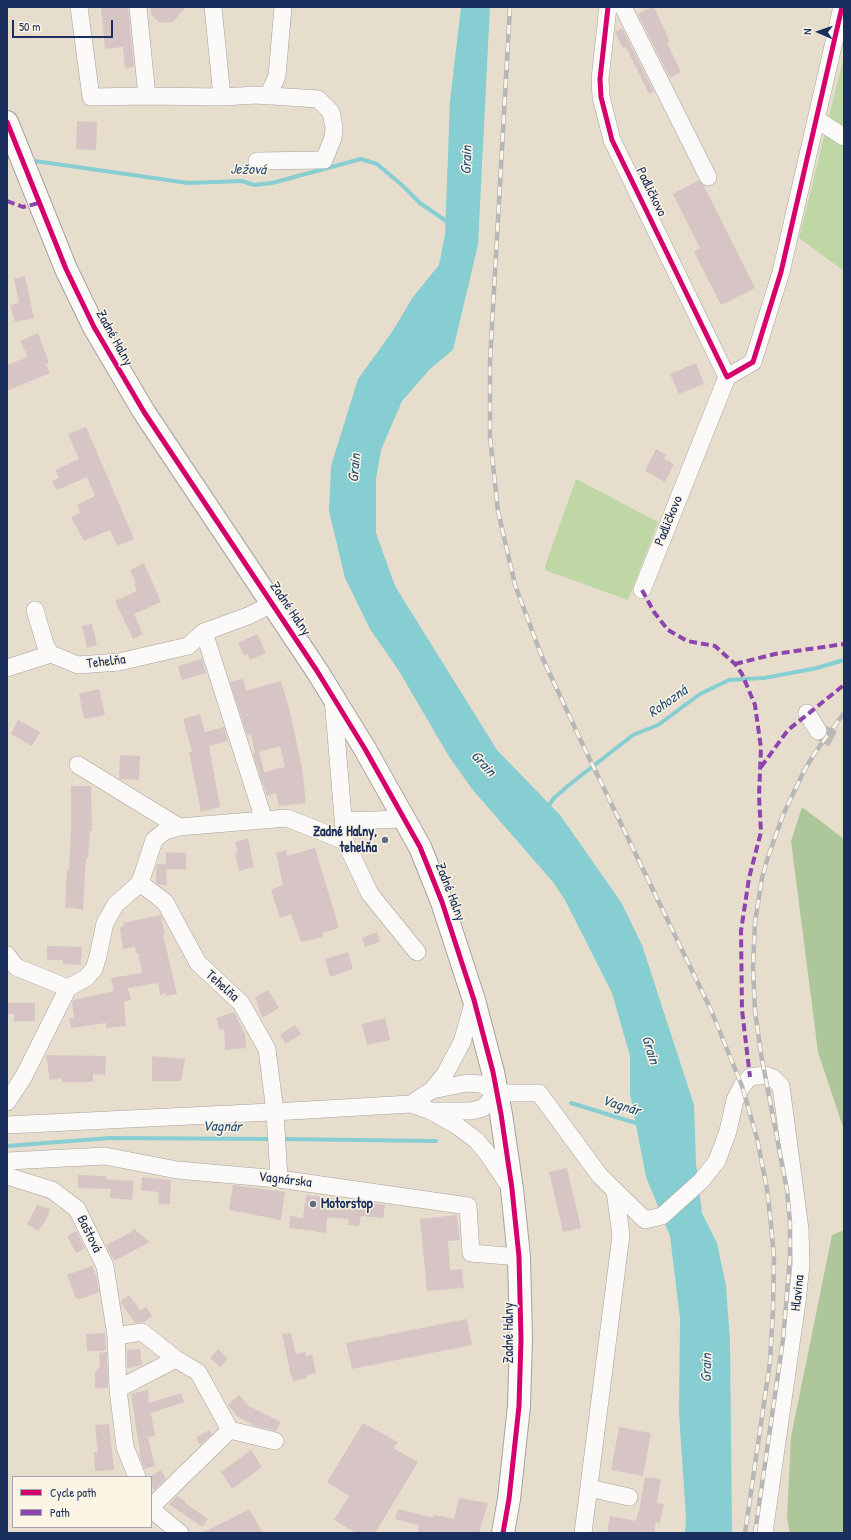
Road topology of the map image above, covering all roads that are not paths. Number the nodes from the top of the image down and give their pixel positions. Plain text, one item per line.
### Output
1 (79, 7) edge
2 (138, 7) edge
3 (213, 7) edge
4 (283, 7) edge
5 (608, 7) edge
6 (623, 7) edge
7 (842, 7) edge
8 (147, 96) junction
9 (268, 96) junction
10 (222, 97) junction
11 (816, 119) junction
12 (10, 129) edge
13 (844, 137) edge
14 (257, 161) dead end
15 (708, 177) dead end
16 (727, 377) junction
17 (642, 590) dead end
18 (272, 604) junction
19 (35, 610) dead end
20 (204, 632) junction
21 (51, 654) junction
22 (7, 668) edge
23 (333, 696) junction
24 (807, 713) dead end
25 (818, 731) tunnel mouth
26 (78, 765) dead end
27 (405, 819) junction
28 (264, 820) junction
29 (343, 821) junction
30 (179, 827) junction
31 (345, 841) junction
32 (140, 883) junction
33 (418, 952) dead end
34 (7, 955) edge
35 (68, 988) junction
36 (474, 1000) junction
37 (432, 1090) junction
38 (497, 1093) junction
39 (7, 1102) edge
40 (411, 1104) junction
41 (431, 1111) junction
42 (275, 1112) junction
43 (7, 1125) edge
44 (7, 1161) edge
45 (7, 1176) edge
46 (279, 1179) junction
47 (512, 1189) junction
48 (615, 1190) junction
49 (519, 1257) junction
50 (116, 1336) junction
51 (176, 1359) junction
52 (118, 1388) junction
53 (230, 1430) junction
54 (274, 1441) dead end
55 (137, 1476) edge
56 (589, 1488) junction
57 (629, 1497) dead end
58 (152, 1507) edge
59 (152, 1509) edge
60 (180, 1533) edge
61 (503, 1533) edge
62 (583, 1533) edge
63 (764, 1533) edge

1 - 8 street
2 - 8 street
3 - 10 street
4 - 9 street
5 - 16 street, Padličkovo
6 - 15 street
7 - 11 street
8 - 10 street
9 - 10 street
9 - 14 street
11 - 13 street
11 - 16 street
12 - 18 main road, Zadné Halny
16 - 17 street, Padličkovo
18 - 20 street, Tehelňa
18 - 23 main road, Zadné Halny
19 - 21 street
20 - 21 street, Tehelňa
20 - 28 street
21 - 22 street
23 - 27 main road, Zadné Halny
23 - 29 street
24 - 25 street
26 - 30 street
27 - 29 street
27 - 36 main road, Zadné Halny
28 - 30 street
28 - 31 street
29 - 31 street
30 - 32 street
31 - 33 street
32 - 35 street
32 - 42 street, Tehelňa
34 - 35 street
35 - 39 street
36 - 37 street
36 - 38 main road, Zadné Halny
37 - 38 street
37 - 40 street
38 - 41 street
38 - 47 main road, Zadné Halny
38 - 48 street
40 - 41 street
40 - 42 street
41 - 47 street
42 - 43 street
42 - 46 street, Tehelňa
44 - 46 street, Vagnárska
45 - 50 street, Baštová
46 - 49 street, Vagnárska
47 - 49 main road, Zadné Halny
48 - 56 street
48 - 63 street, Hlavina
49 - 61 main road, Zadné Halny
50 - 51 street
50 - 52 street, Baštová
51 - 52 street
51 - 53 street
52 - 55 street, Baštová
53 - 54 street
53 - 58 street
56 - 57 street
56 - 62 street
59 - 60 street

